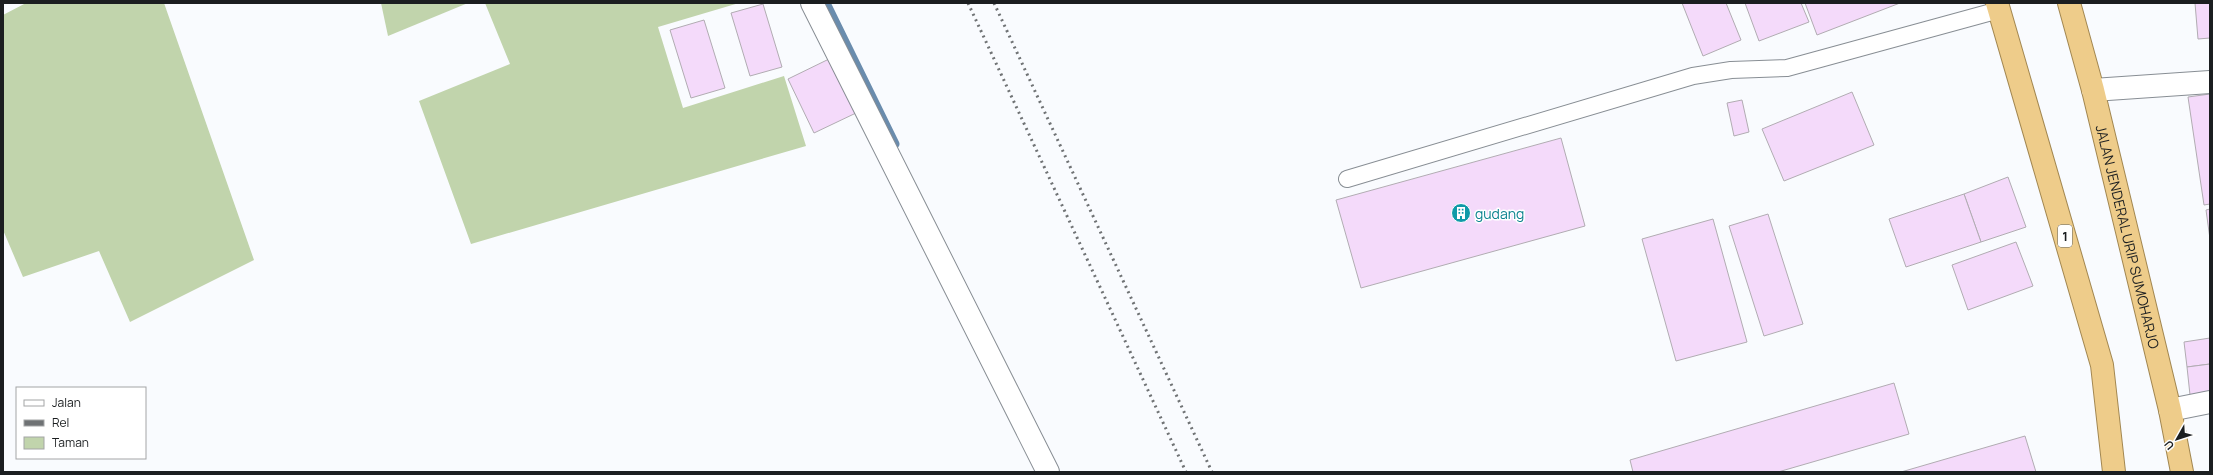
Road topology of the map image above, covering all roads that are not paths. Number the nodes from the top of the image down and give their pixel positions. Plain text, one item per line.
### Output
1 (812, 3) edge
2 (2069, 3) edge
3 (1998, 7) edge
4 (2210, 82) edge
5 (2093, 90) junction
6 (1347, 179) dead end
7 (2210, 402) edge
8 (2170, 410) junction
9 (1048, 472) edge
10 (2114, 472) edge
11 (2182, 472) edge

1 - 9 street
2 - 5 highway, JALAN JENDERAL URIP SUMOHARJO
3 - 6 lane
3 - 10 highway, 1
4 - 5 street
5 - 8 highway, JALAN JENDERAL URIP SUMOHARJO
7 - 8 street
8 - 11 highway, JALAN JENDERAL URIP SUMOHARJO

